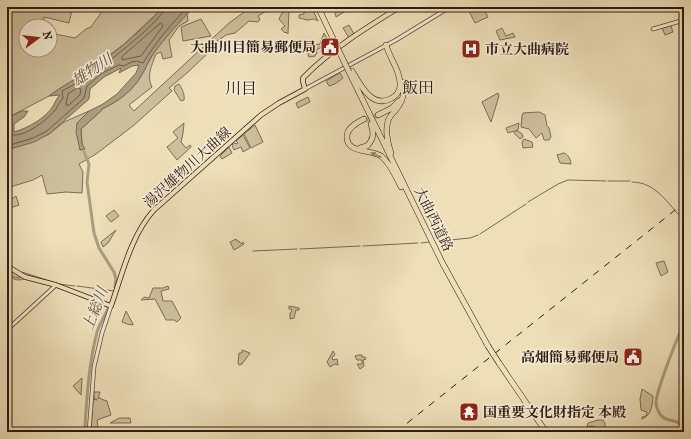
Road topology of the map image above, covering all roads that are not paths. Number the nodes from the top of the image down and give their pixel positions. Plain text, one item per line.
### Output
1 (318, 7) edge
2 (400, 7) edge
3 (450, 7) edge
4 (684, 20) edge
5 (653, 29) dead end
6 (386, 45) junction
7 (350, 71) junction
8 (403, 82) junction
9 (305, 89) junction
10 (400, 89) junction
11 (396, 169) junction
12 (434, 246) junction
13 (7, 266) edge
14 (56, 285) junction
15 (111, 306) junction
16 (7, 330) edge
17 (89, 432) edge
18 (546, 432) edge

1 - 7 highway, bridge
2 - 9 main road
3 - 6 street
4 - 5 street
6 - 8 highway
6 - 9 street
6 - 10 highway
7 - 10 highway
7 - 11 highway, 大曲西道路
12 -> 7 highway
8 - 10 highway
8 - 11 highway
9 - 15 main road, 湯沢雄物川大曲線
11 - 12 highway, 大曲西道路
12 - 18 highway, 大曲西道路, bridge
13 - 14 main road
14 - 15 main road
14 - 16 street
15 - 17 street

